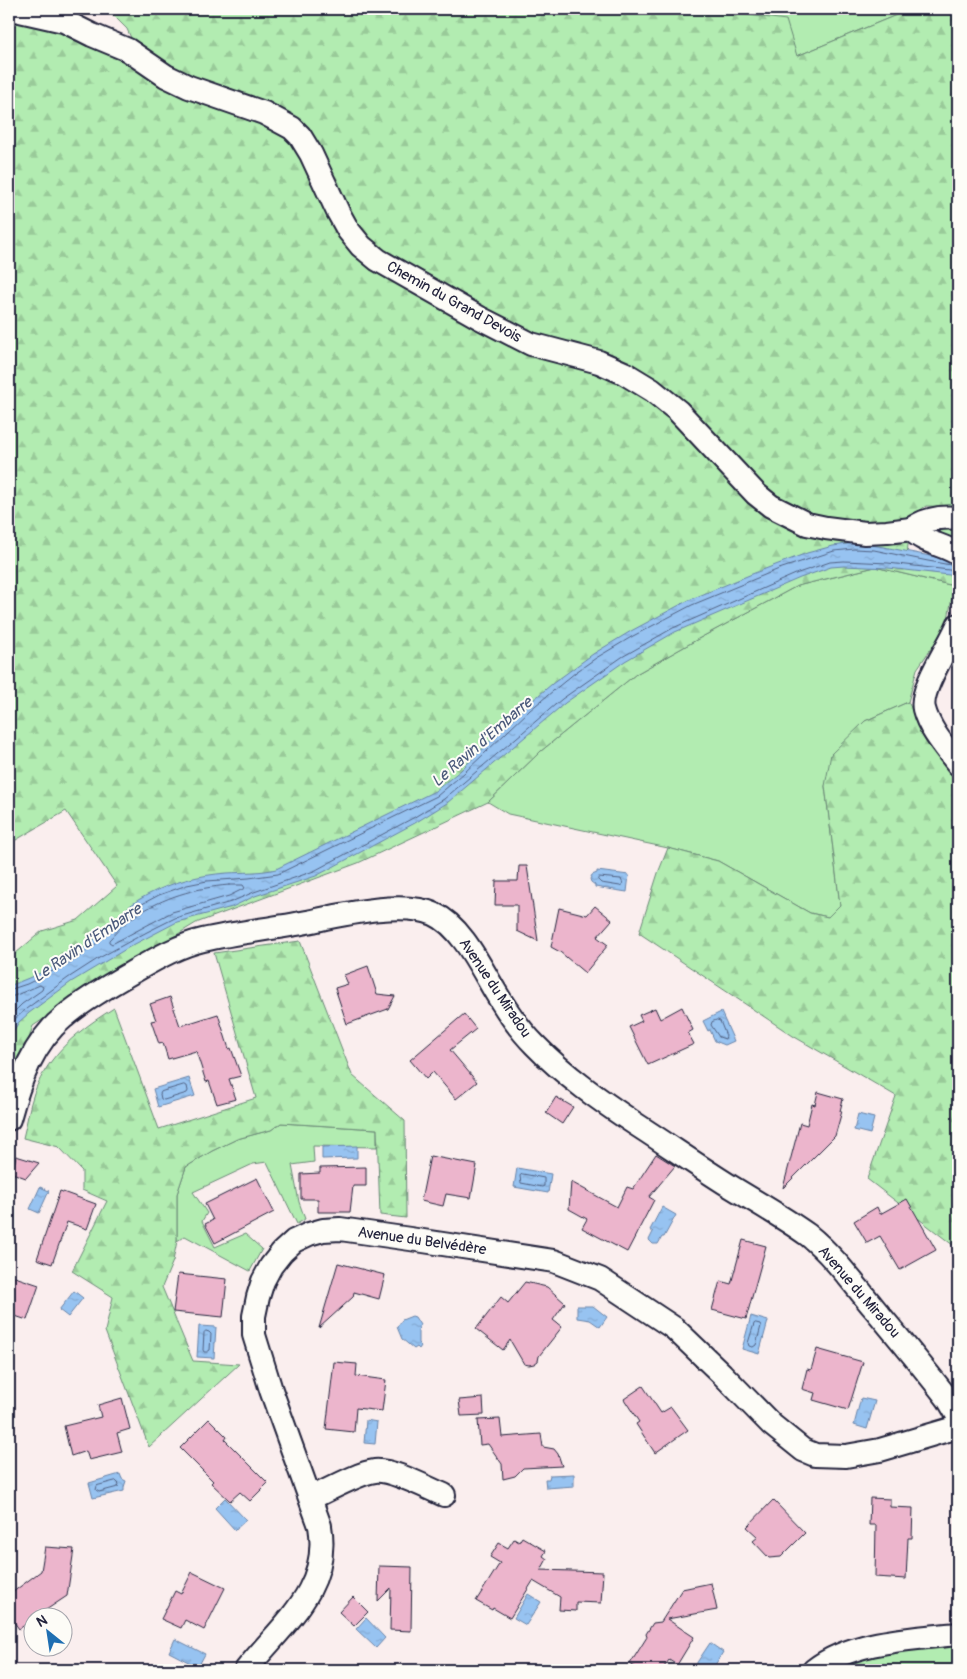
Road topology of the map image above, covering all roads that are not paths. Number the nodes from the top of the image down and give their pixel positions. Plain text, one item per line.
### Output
1 (11, 9) edge
2 (958, 518) edge
3 (911, 529) junction
4 (958, 554) edge
5 (958, 625) edge
6 (958, 764) edge
7 (9, 1119) edge
8 (958, 1416) edge
9 (958, 1427) edge
10 (444, 1495) dead end
11 (311, 1498) junction
12 (958, 1634) edge
13 (246, 1670) edge
14 (814, 1670) edge

1 - 3 street, Chemin du Grand Devois
2 - 3 street, Chemin du Grand Devois
3 - 4 street
5 - 6 street
7 - 8 street, Avenue du Miradou
9 - 11 street, Avenue du Belvédère
10 - 11 street
11 - 13 street, Avenue du Belvédère
12 - 14 street

